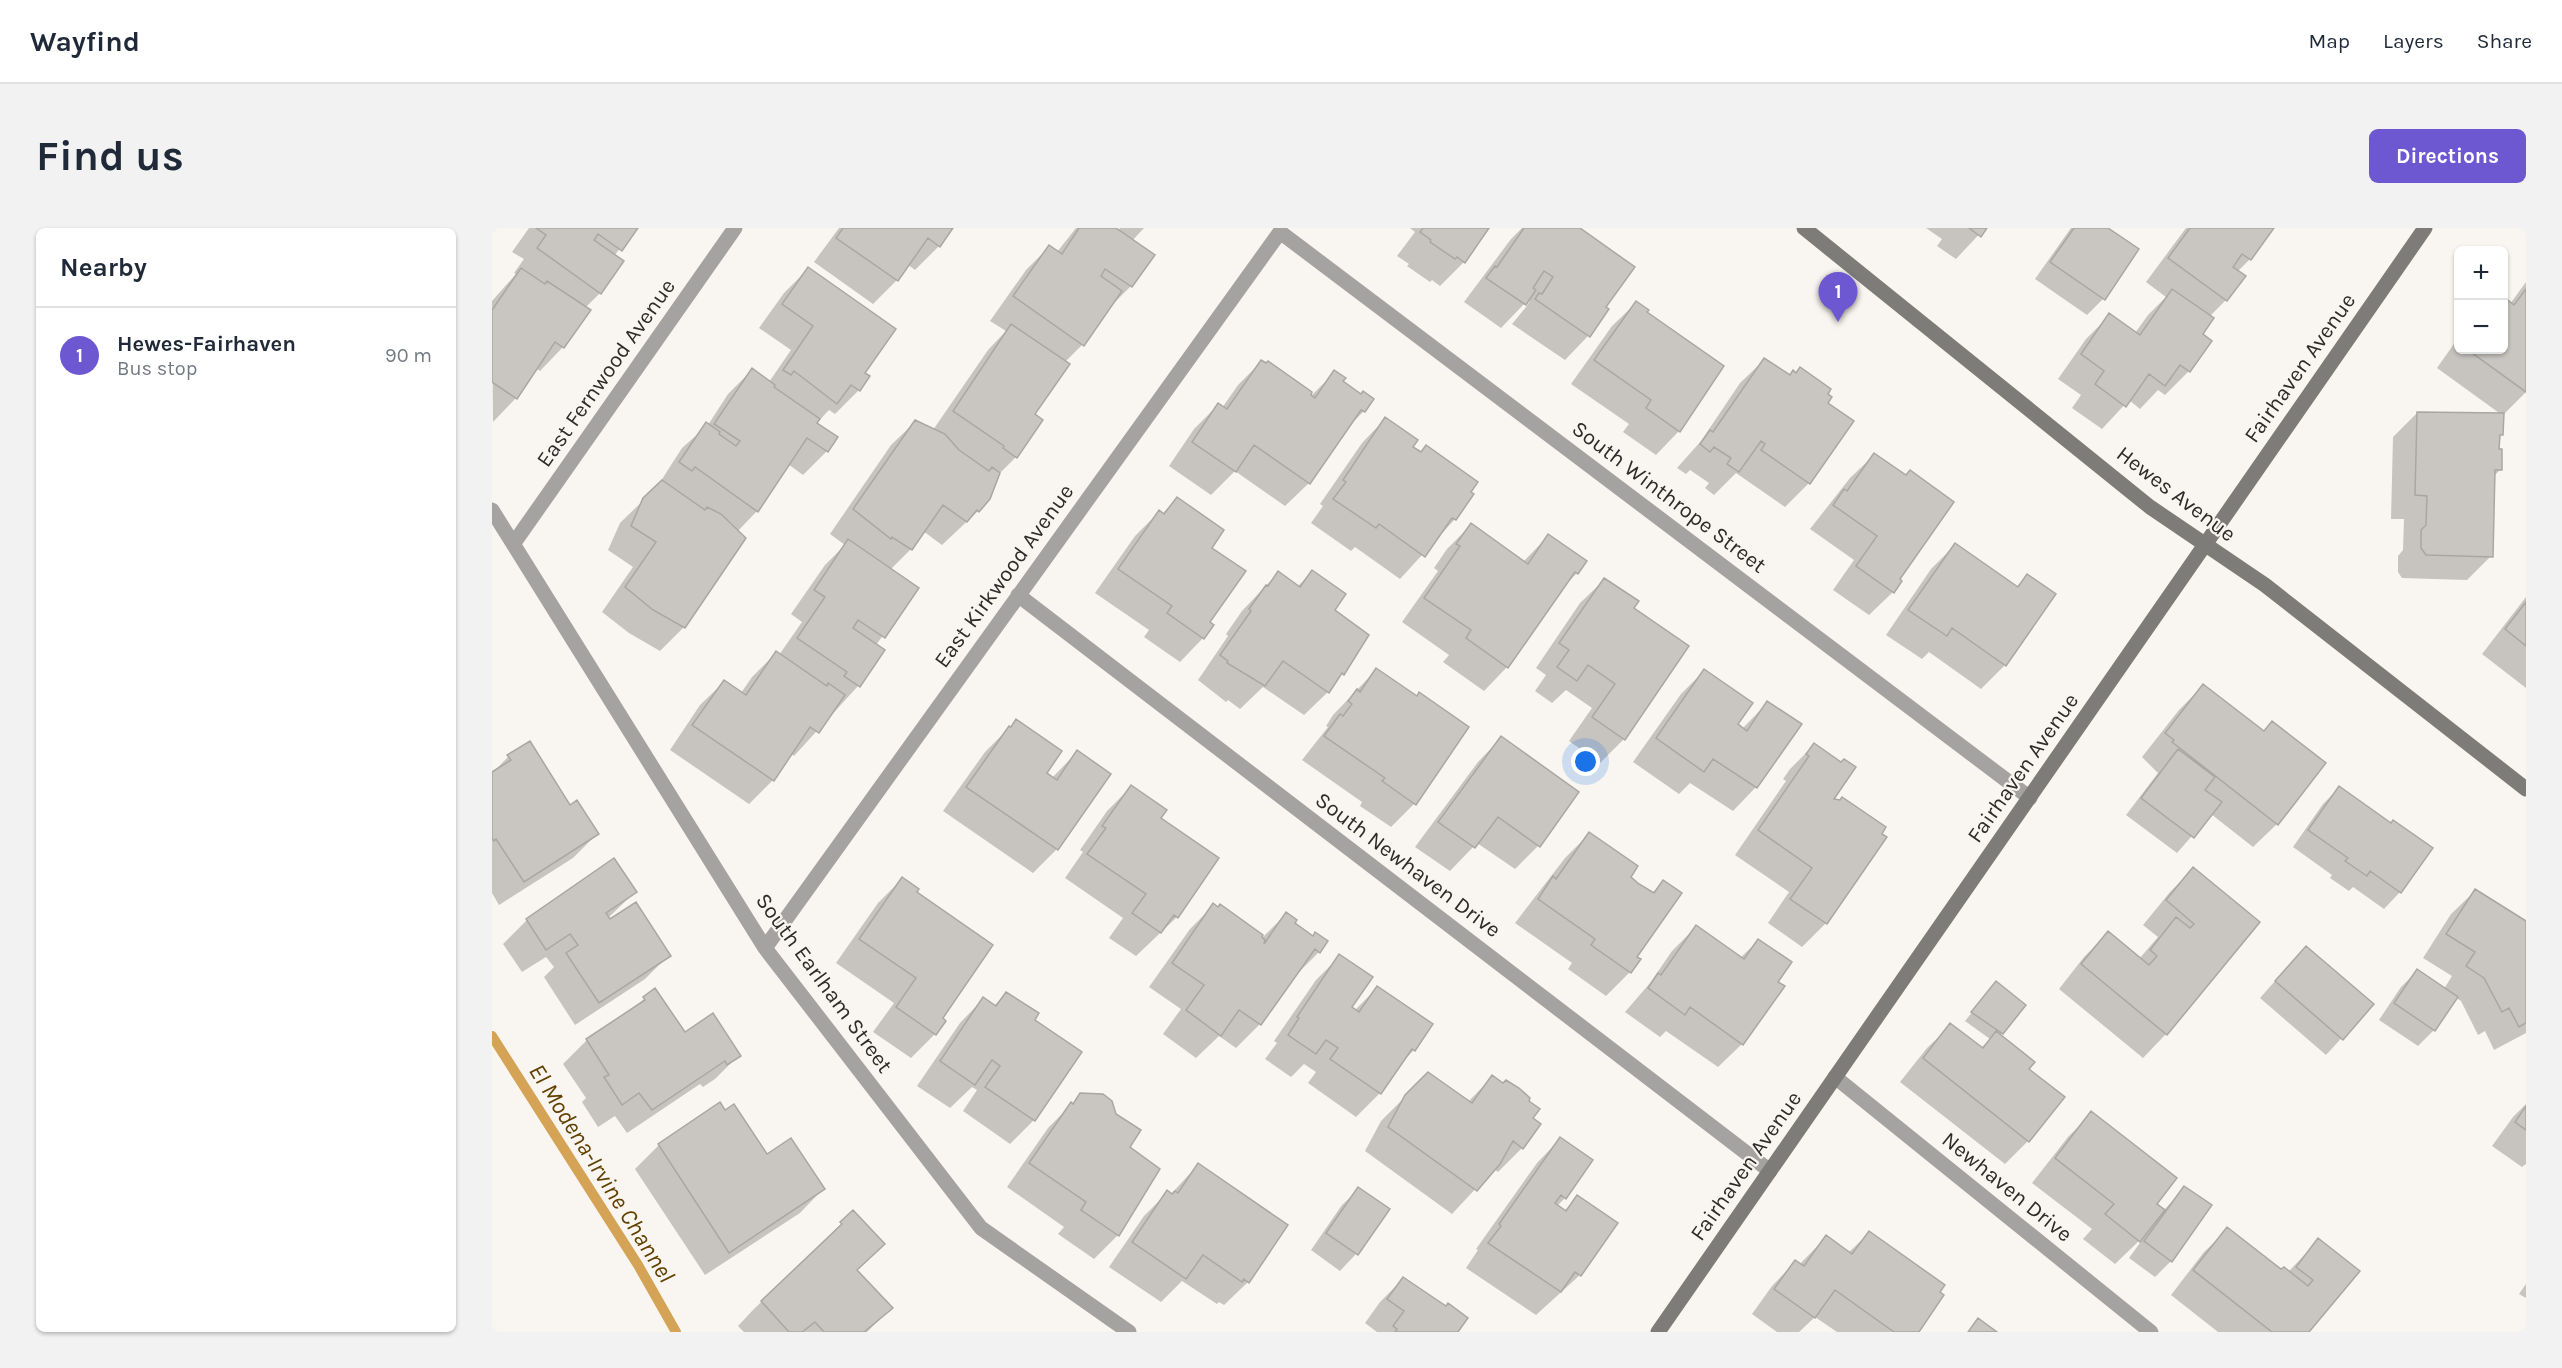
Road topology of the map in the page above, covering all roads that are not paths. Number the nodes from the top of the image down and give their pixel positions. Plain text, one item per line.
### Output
1 (735, 228) edge
2 (1804, 228) edge
3 (2425, 228) edge
4 (1280, 232) joint
5 (492, 510) edge
6 (514, 543) junction
7 (2204, 546) junction
8 (1018, 595) junction
9 (2526, 789) edge
10 (2030, 798) junction
11 (765, 948) junction
12 (1835, 1077) junction
13 (1770, 1171) junction
14 (1129, 1332) edge
15 (1658, 1332) edge
16 (2151, 1332) edge

1 - 6 street, East Fernwood Avenue
2 - 7 main road, Hewes Avenue
3 - 7 main road, Fairhaven Avenue
4 - 8 street, East Kirkwood Avenue
4 - 10 street, South Winthrope Street
5 - 6 street, South Earlham Street
6 - 11 street, South Earlham Street
7 - 9 main road, Hewes Avenue
7 - 10 main road, Fairhaven Avenue
8 - 11 street, East Kirkwood Avenue
8 - 13 street, South Newhaven Drive
10 - 12 main road, Fairhaven Avenue
11 - 14 street, South Earlham Street
12 - 13 main road, Fairhaven Avenue
12 - 16 street, Newhaven Drive
13 - 15 main road, Fairhaven Avenue

